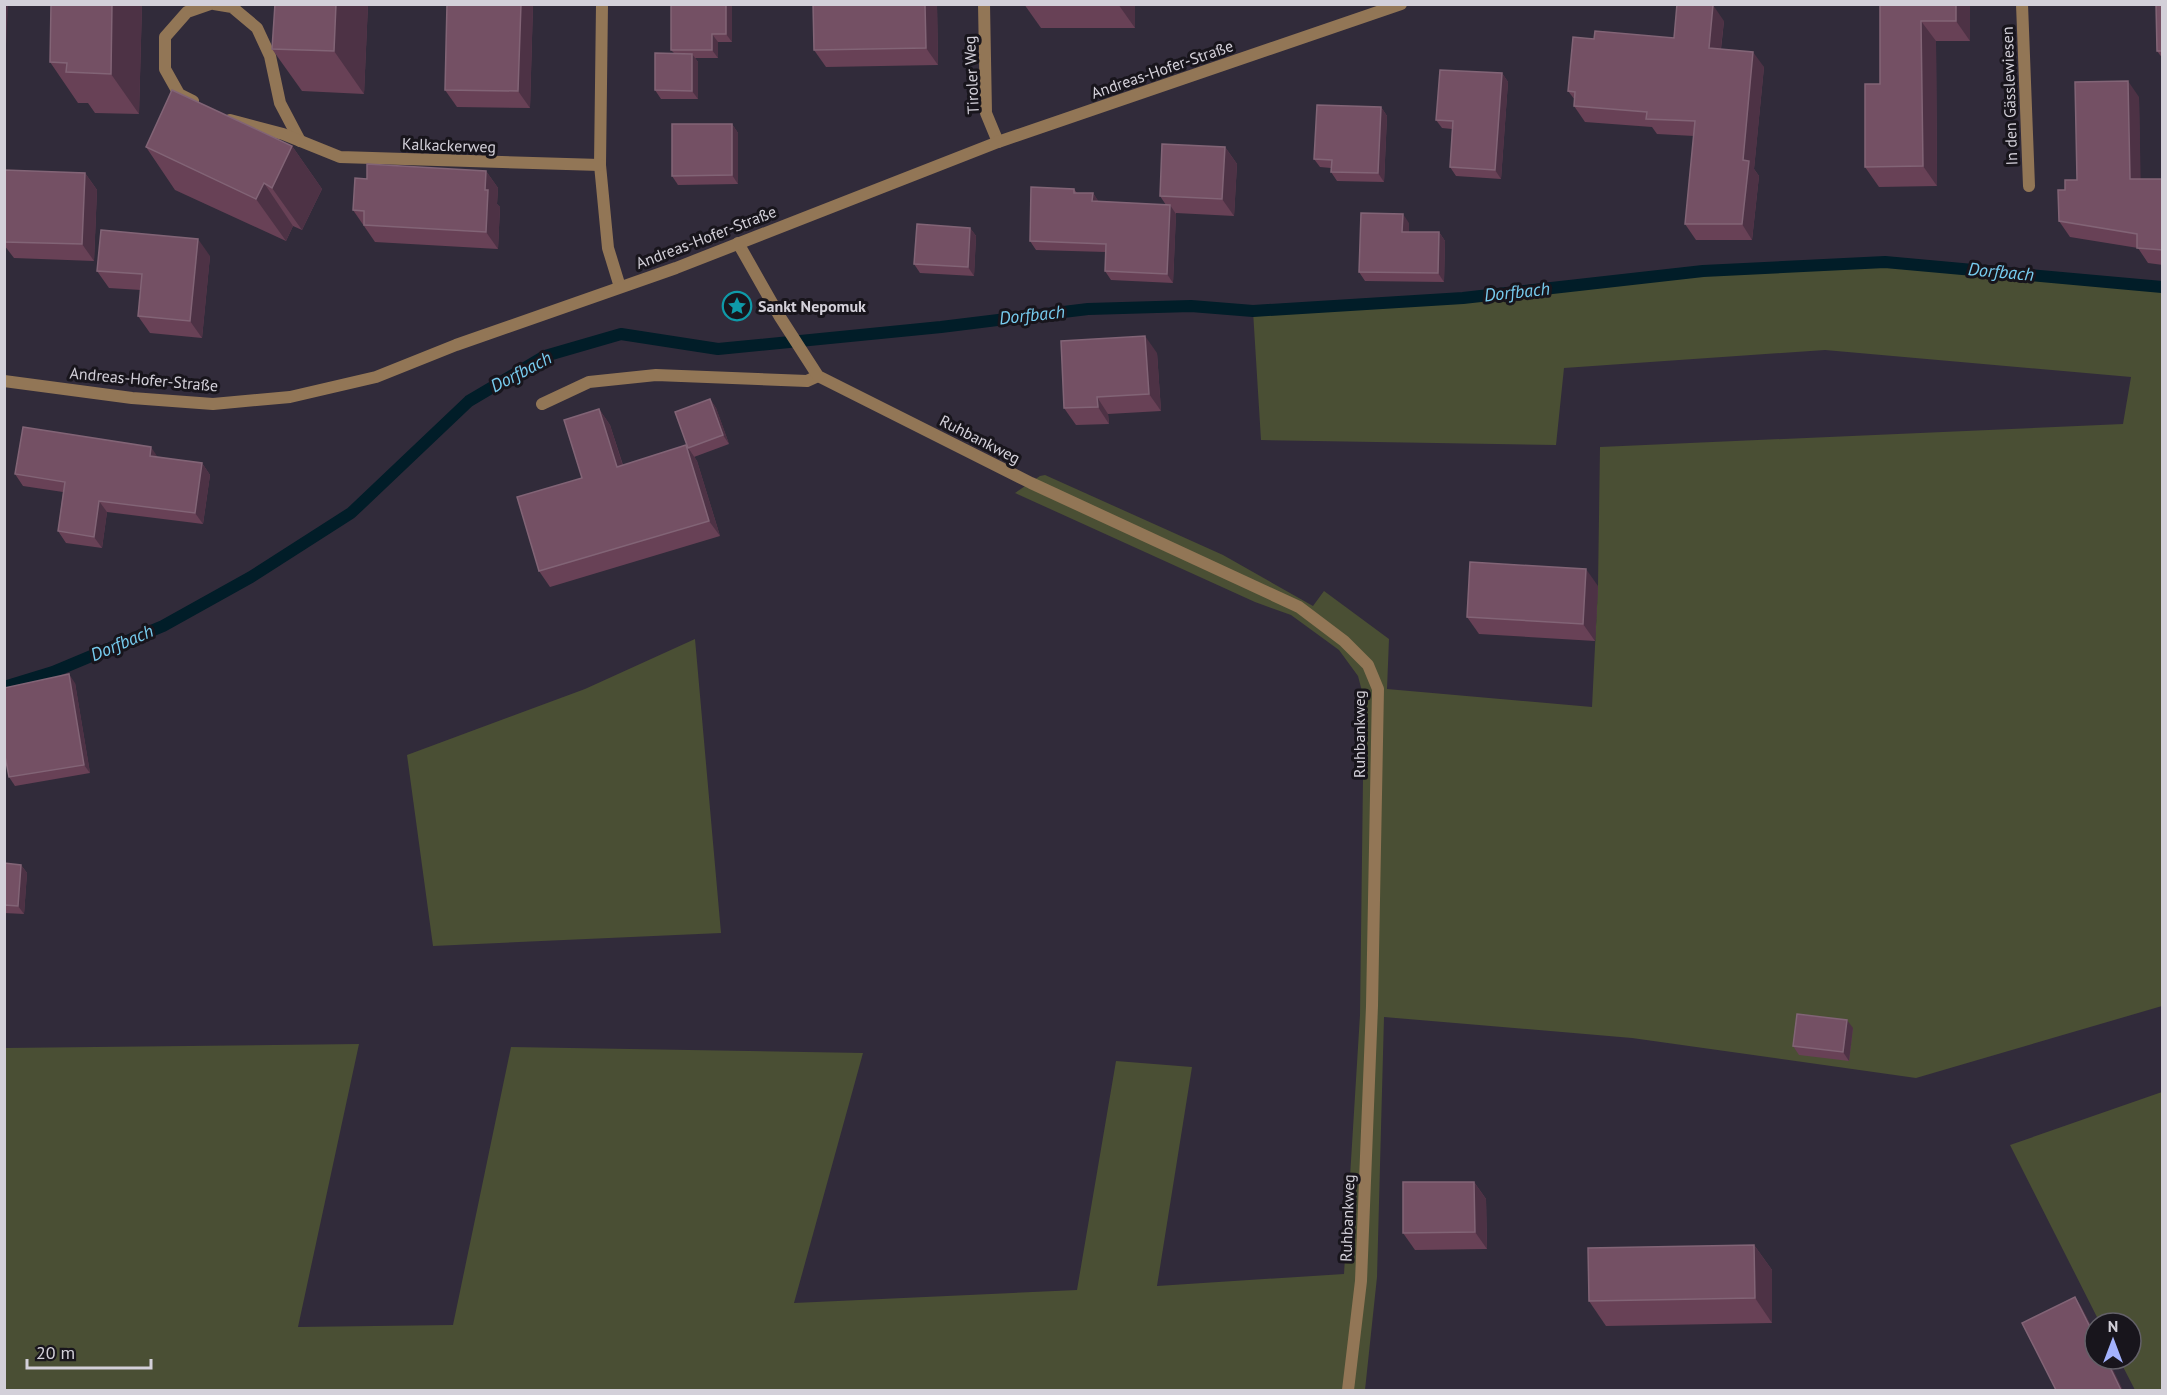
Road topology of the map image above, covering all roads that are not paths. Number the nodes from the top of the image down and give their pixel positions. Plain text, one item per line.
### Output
1 (212, 4) edge
2 (602, 4) edge
3 (984, 4) edge
4 (1401, 4) edge
5 (2022, 4) edge
6 (300, 141) junction
7 (998, 142) junction
8 (600, 165) junction
9 (2029, 186) dead end
10 (738, 243) junction
11 (620, 287) junction
12 (818, 376) junction
13 (4, 381) edge
14 (542, 404) dead end
15 (1348, 1390) edge

1 - 6 street, Kalkackerweg
1 - 6 street, Kalkackerweg
2 - 8 street
3 - 7 street, Tiroler Weg
4 - 7 street, Andreas-Hofer-Straße
5 - 9 street, In den Gässlewiesen
6 - 8 street, Kalkackerweg
7 - 10 street, Andreas-Hofer-Straße
8 - 11 street
10 - 11 street, Andreas-Hofer-Straße
10 - 12 street, Ruhbankweg
11 - 13 street, Andreas-Hofer-Straße
12 - 14 street
12 - 15 street, Ruhbankweg

